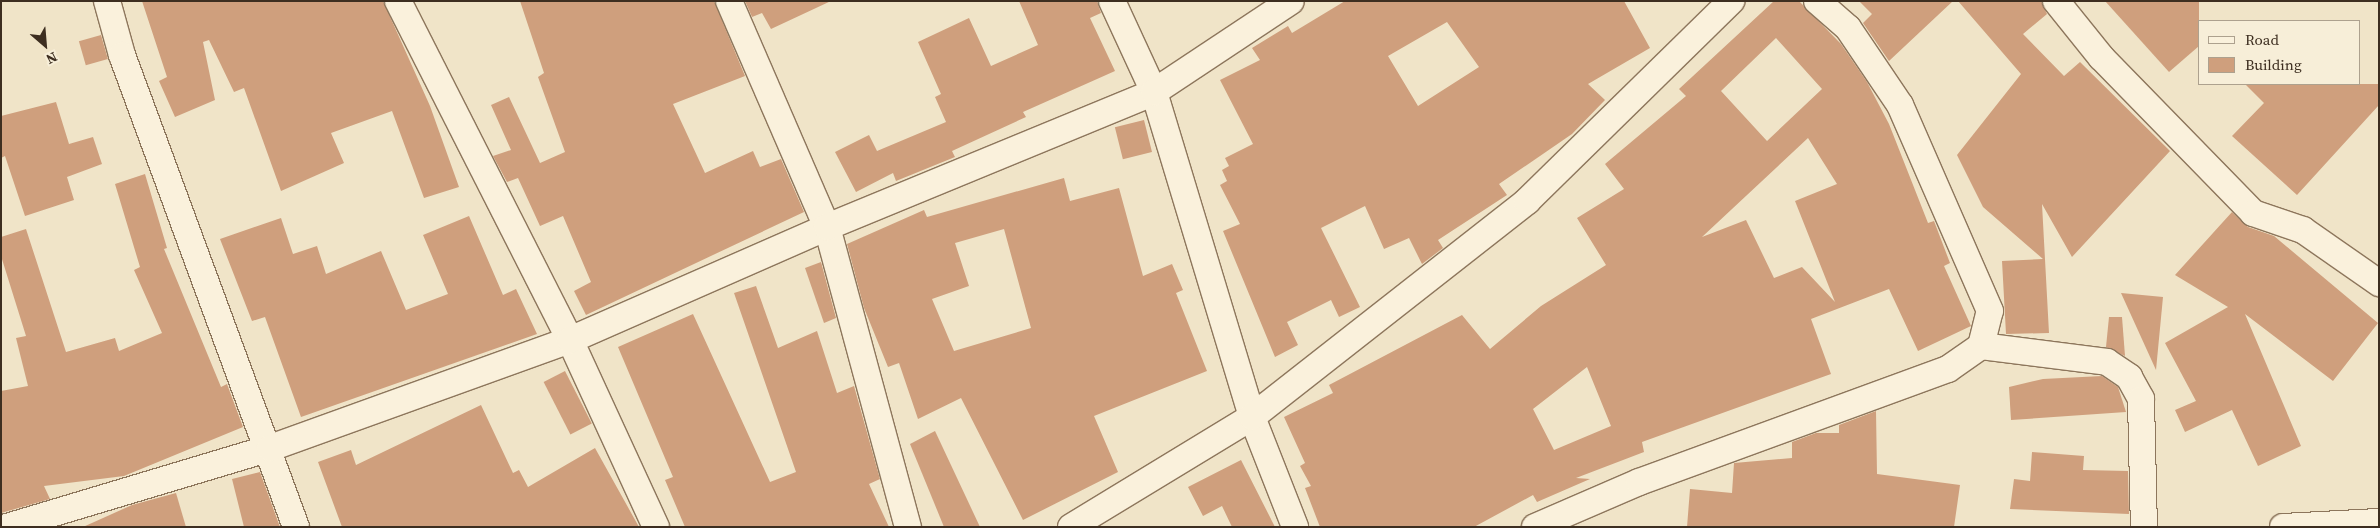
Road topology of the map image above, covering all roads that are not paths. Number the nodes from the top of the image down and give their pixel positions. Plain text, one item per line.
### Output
1 (107, 1) edge
2 (398, 1) edge
3 (729, 1) edge
4 (1112, 1) edge
5 (1291, 1) edge
6 (1731, 1) edge
7 (1817, 1) edge
8 (2056, 1) edge
9 (1154, 92) junction
10 (827, 227) junction
11 (2379, 283) edge
12 (570, 340) junction
13 (1981, 346) junction
14 (1252, 417) junction
15 (270, 448) junction
16 (2379, 522) edge
17 (7, 527) edge
18 (296, 527) edge
19 (656, 527) edge
20 (908, 527) edge
21 (1071, 527) edge
22 (1296, 527) edge
23 (1535, 527) edge
24 (2144, 527) edge
25 (2283, 527) edge

1 - 15 street
2 - 12 street
3 - 10 street
4 - 9 street
5 - 9 street
6 - 14 street
7 - 13 street
8 - 11 street
9 - 10 street
9 - 14 street
10 - 12 street
10 - 20 street
12 - 15 street
12 - 19 street
13 - 23 street
13 - 24 street
14 - 21 street
14 - 22 street
15 - 17 street
15 - 18 street
16 - 25 street

